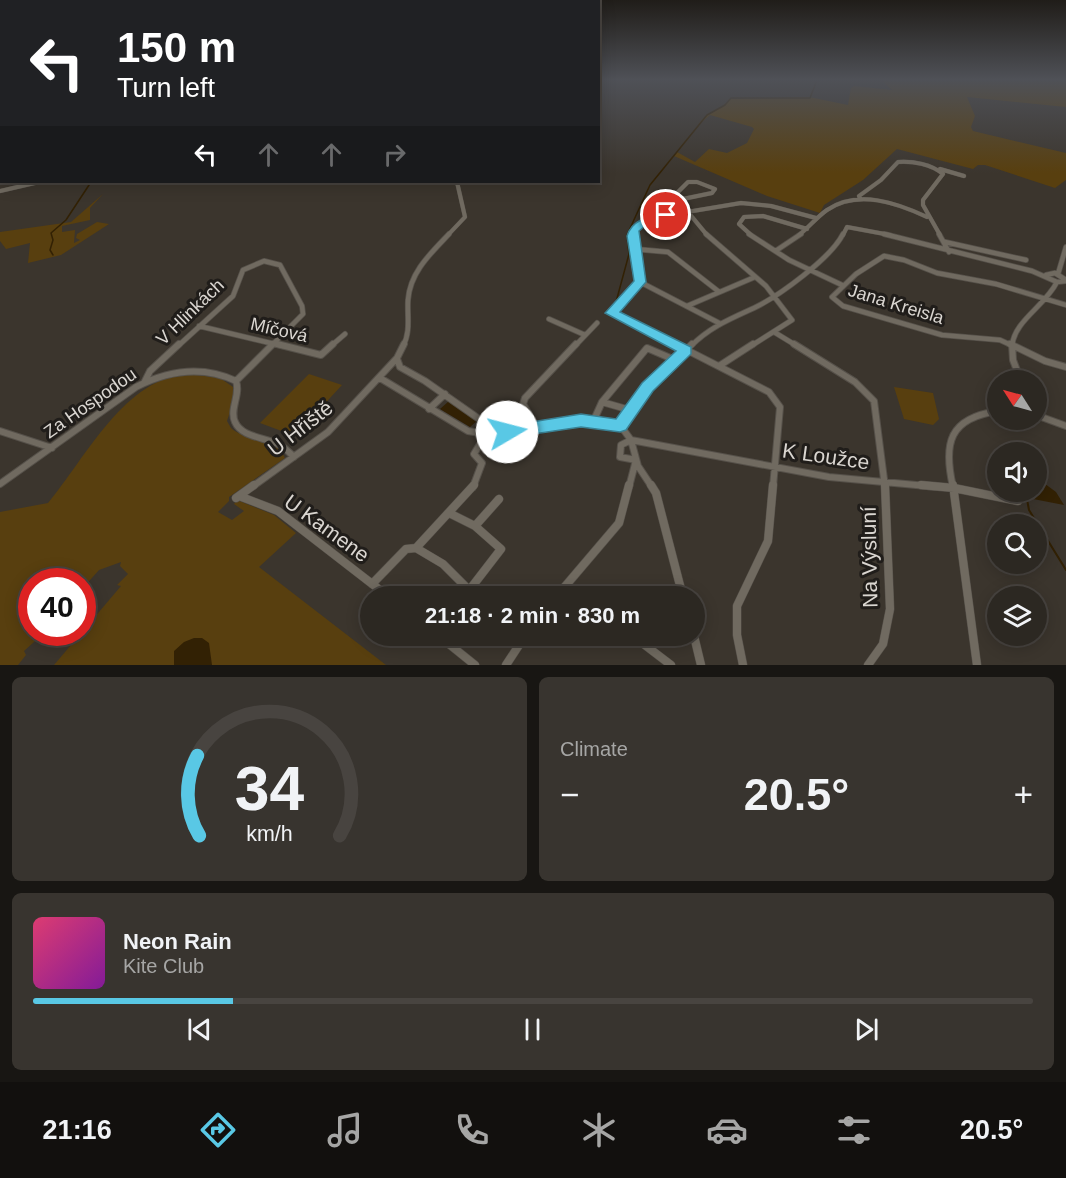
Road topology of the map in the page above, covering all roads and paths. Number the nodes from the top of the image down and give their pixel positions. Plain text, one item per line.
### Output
1 (939, 169) junction
2 (964, 176) dead end
3 (29, 183) edge
4 (457, 183) edge
5 (0, 191) edge
6 (860, 198) junction
7 (678, 200) junction
8 (686, 214) junction
9 (927, 217) junction
10 (816, 218) junction
11 (807, 229) junction
12 (945, 242) junction
13 (1066, 247) edge
14 (634, 249) junction
15 (777, 250) junction
16 (949, 252) junction
17 (1026, 260) dead end
18 (808, 270) junction
19 (1058, 274) junction
20 (1046, 275) junction
21 (755, 277) junction
22 (1066, 280) edge
23 (640, 282) junction
24 (1057, 282) junction
25 (411, 284) joint
26 (842, 285) junction
27 (718, 291) junction
28 (772, 296) junction
29 (1048, 300) junction
30 (1066, 305) edge
31 (687, 306) junction
32 (549, 319) dead end
33 (597, 323) dead end
34 (719, 323) junction
35 (199, 327) junction
36 (774, 332) junction
37 (345, 334) dead end
38 (585, 335) junction
39 (275, 344) junction
40 (1011, 344) junction
41 (686, 350) junction
42 (397, 358) junction
43 (675, 360) junction
44 (719, 366) junction
45 (1066, 367) edge
46 (1016, 370) edge
47 (380, 378) junction
48 (236, 381) junction
49 (144, 383) junction
50 (445, 394) junction
51 (602, 402) junction
52 (429, 409) junction
53 (630, 410) junction
54 (987, 414) edge
55 (1047, 419) edge
56 (593, 422) junction
57 (620, 426) junction
58 (1066, 426) edge
59 (537, 428) junction
60 (0, 431) edge
61 (489, 431) junction
62 (631, 440) junction
63 (52, 447) junction
64 (294, 457) junction
65 (636, 460) junction
66 (776, 466) junction
67 (885, 480) junction
68 (0, 484) edge
69 (954, 488) junction
70 (987, 495) edge
71 (237, 497) joint
72 (499, 499) dead end
73 (449, 513) junction
74 (475, 525) junction
75 (416, 548) junction
76 (372, 584) junction
77 (375, 586) edge
78 (461, 586) edge
79 (473, 586) edge
80 (565, 586) edge
81 (681, 586) edge
82 (449, 646) edge
83 (518, 646) edge
84 (646, 646) edge
85 (696, 646) edge
86 (475, 665) edge
87 (506, 665) edge
88 (671, 665) edge
89 (701, 665) edge
90 (743, 665) edge
91 (868, 665) edge
92 (977, 665) edge

1 - 2 street
1 - 6 street
1 - 9 street
3 - 5 street
4 - 25 street
6 - 9 street
6 - 10 street
7 - 7 street
7 - 8 street
8 - 10 street
8 - 14 street
8 - 21 street
9 - 12 street
10 - 11 street
11 - 15 street
11 - 15 street
12 - 16 street
12 - 17 street
13 - 19 street
14 - 23 street
14 - 27 street
15 - 18 street
16 - 18 street
16 - 20 street
18 - 26 street
18 - 28 street
19 - 20 street
19 - 22 street
20 - 24 street
21 - 27 street
21 - 28 street
22 - 24 street
23 - 31 street
23 - 41 street
24 - 29 street
25 - 42 street, U Hřiště
26 - 29 street, Jana Kreisla
26 - 40 street, Jana Kreisla
27 - 31 street
28 - 34 street
28 - 36 street
29 - 30 street, Jana Kreisla
29 - 40 street
31 - 34 street
32 - 38 street
33 - 38 street
34 - 41 street
35 - 39 street, Míčová
35 - 39 street, V Hlinkách
35 - 49 street, V Hlinkách
36 - 44 street
36 - 67 street, Na Výsluní
37 - 39 street, Míčová
38 - 59 street
39 - 48 street, V Hlinkách
40 - 45 street
40 - 46 street
41 - 43 street
41 - 44 street
42 - 47 street, U Hřiště
42 - 50 street
43 - 51 street
43 - 53 street
44 - 66 street
47 - 52 street
47 - 64 street, U Hřiště
48 - 49 street, Za Hospodou
48 - 64 street
49 - 63 street, Za Hospodou
50 - 52 street
50 - 61 street
51 - 53 street
51 - 56 street
52 - 61 street
53 - 57 street
54 - 69 street
55 - 58 street
56 - 57 street
56 - 59 street
57 - 62 street
59 - 61 street
60 - 63 street
61 - 73 street
62 - 65 street
62 - 65 street
62 - 66 street, K Loužce
63 - 68 street, Za Hospodou
64 - 71 street, U Hřiště
65 - 80 street
65 - 81 street
66 - 67 street, K Loužce
66 - 90 street
67 - 69 street, K Loužce
67 - 91 street, Na Výsluní
69 - 70 street, K Loužce
69 - 92 street
71 - 76 street, U Kamene
72 - 74 street
73 - 74 street
73 - 75 street
74 - 79 street
75 - 76 street
75 - 78 street
76 - 77 street, U Kamene
82 - 86 street
83 - 87 street
84 - 88 street
85 - 89 street

